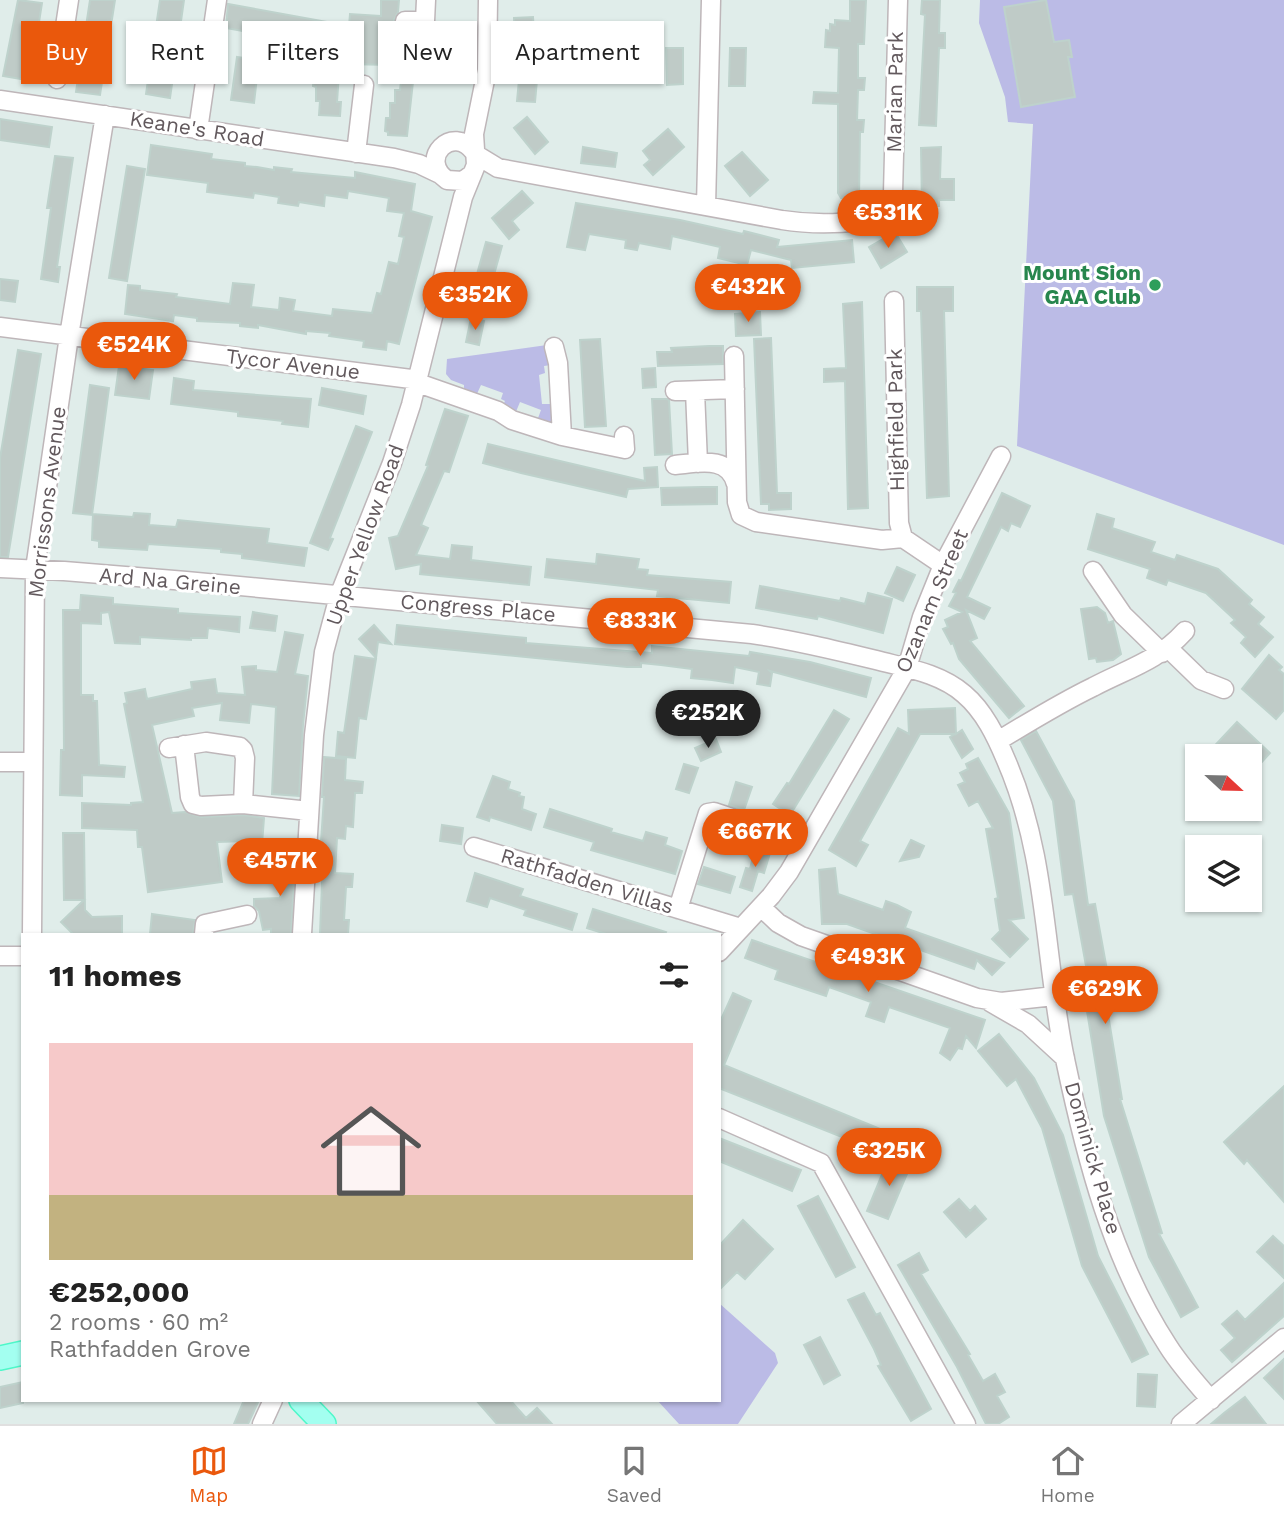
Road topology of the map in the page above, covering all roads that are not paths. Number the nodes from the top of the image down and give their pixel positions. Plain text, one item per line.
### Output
1 (69, 0) edge
2 (217, 0) edge
3 (426, 0) edge
4 (488, 0) edge
5 (711, 0) edge
6 (898, 0) edge
7 (66, 21) edge
8 (405, 21) edge
9 (363, 85) dead end
10 (0, 100) edge
11 (481, 104) junction
12 (106, 116) junction
13 (198, 130) junction
14 (448, 144) junction
15 (356, 153) junction
16 (394, 158) junction
17 (474, 163) junction
18 (443, 177) junction
19 (706, 206) junction
20 (457, 226) junction
21 (894, 301) dead end
22 (0, 327) edge
23 (69, 336) junction
24 (554, 346) dead end
25 (734, 356) dead end
26 (418, 382) junction
27 (734, 389) junction
28 (675, 391) dead end
29 (695, 391) junction
30 (562, 436) junction
31 (624, 436) dead end
32 (1001, 456) dead end
33 (698, 463) junction
34 (675, 465) dead end
35 (737, 491) junction
36 (903, 538) junction
37 (943, 565) junction
38 (0, 568) edge
39 (35, 569) junction
40 (1093, 571) dead end
41 (339, 596) junction
42 (1185, 631) dead end
43 (1165, 651) junction
44 (907, 668) junction
45 (1224, 689) dead end
46 (998, 741) junction
47 (0, 762) edge
48 (32, 762) junction
49 (243, 804) junction
50 (309, 811) junction
51 (744, 822) dead end
52 (474, 847) dead end
53 (761, 907) junction
54 (678, 909) junction
55 (247, 915) dead end
56 (741, 928) junction
57 (32, 933) edge
58 (204, 933) edge
59 (302, 933) edge
60 (721, 951) edge
61 (0, 956) edge
62 (21, 956) edge
63 (1054, 996) junction
64 (988, 1001) junction
65 (1065, 1058) junction
66 (721, 1119) edge
67 (1284, 1338) edge
68 (21, 1353) edge
69 (0, 1358) edge
70 (1211, 1400) junction
71 (271, 1402) edge
72 (303, 1402) edge
73 (262, 1424) edge
74 (324, 1424) edge
75 (967, 1424) edge
76 (1181, 1424) edge

1 - 7 street
2 - 13 street
3 - 8 street
4 - 11 street, Upper Yellow Road
5 - 19 street
6 - 19 street, Marian Park
9 - 15 street
10 - 12 street, Keane's Road
11 - 14 street
11 - 17 street, Upper Yellow Road
12 - 13 street, Keane's Road
12 - 23 street, Morrissons Avenue
13 - 15 street, Keane's Road
14 - 16 street, Keane's Road
14 - 17 street
14 - 18 street
15 - 16 street, Keane's Road
16 - 18 street, Keane's Road
17 - 18 street
17 - 19 street, Marian Park
17 - 20 street, Upper Yellow Road
18 - 20 street, Upper Yellow Road
20 - 26 street, Upper Yellow Road
21 - 36 street, Highfield Park
22 - 23 street, Tycor Avenue
23 - 26 street, Tycor Avenue
23 - 39 street, Morrissons Avenue
24 - 30 street
25 - 27 street
26 - 30 street, Tycor Avenue
26 - 41 street, Upper Yellow Road
27 - 29 street
27 - 35 street
28 - 29 street
29 - 33 street
30 - 31 street, Tycor Avenue
32 - 37 street, Ozanam Street
33 - 34 street
33 - 35 street
35 - 36 street
36 - 37 street
37 - 44 street, Ozanam Street
38 - 39 street, Ard Na Greine
39 - 41 street, Ard Na Greine
39 - 48 street, Morrissons Avenue
40 - 43 street
41 - 44 street, Congress Place
41 - 50 street, Upper Yellow Road
42 - 43 street
43 - 45 street
43 - 46 street
44 - 46 street, Dominick Place
44 - 53 street, Ozanam Street
46 - 63 street, Dominick Place
47 - 48 street
48 - 57 street, Morrissons Avenue
49 - 49 street
49 - 50 street
50 - 59 street, Upper Yellow Road
51 - 54 street
52 - 54 street, Rathfadden Villas
53 - 56 street, Ozanam Street
53 - 64 street, Dominick Place
54 - 56 street, Rathfadden Villas
55 - 58 street
56 - 60 street, Ozanam Street
61 - 62 street
63 - 64 street, Dominick Place
63 - 65 street, Dominick Place
64 - 65 street, Dominick Place
65 - 70 street, Dominick Place
66 - 75 street
67 - 70 street
68 - 69 main road
70 - 76 street
71 - 73 street
72 - 74 main road

